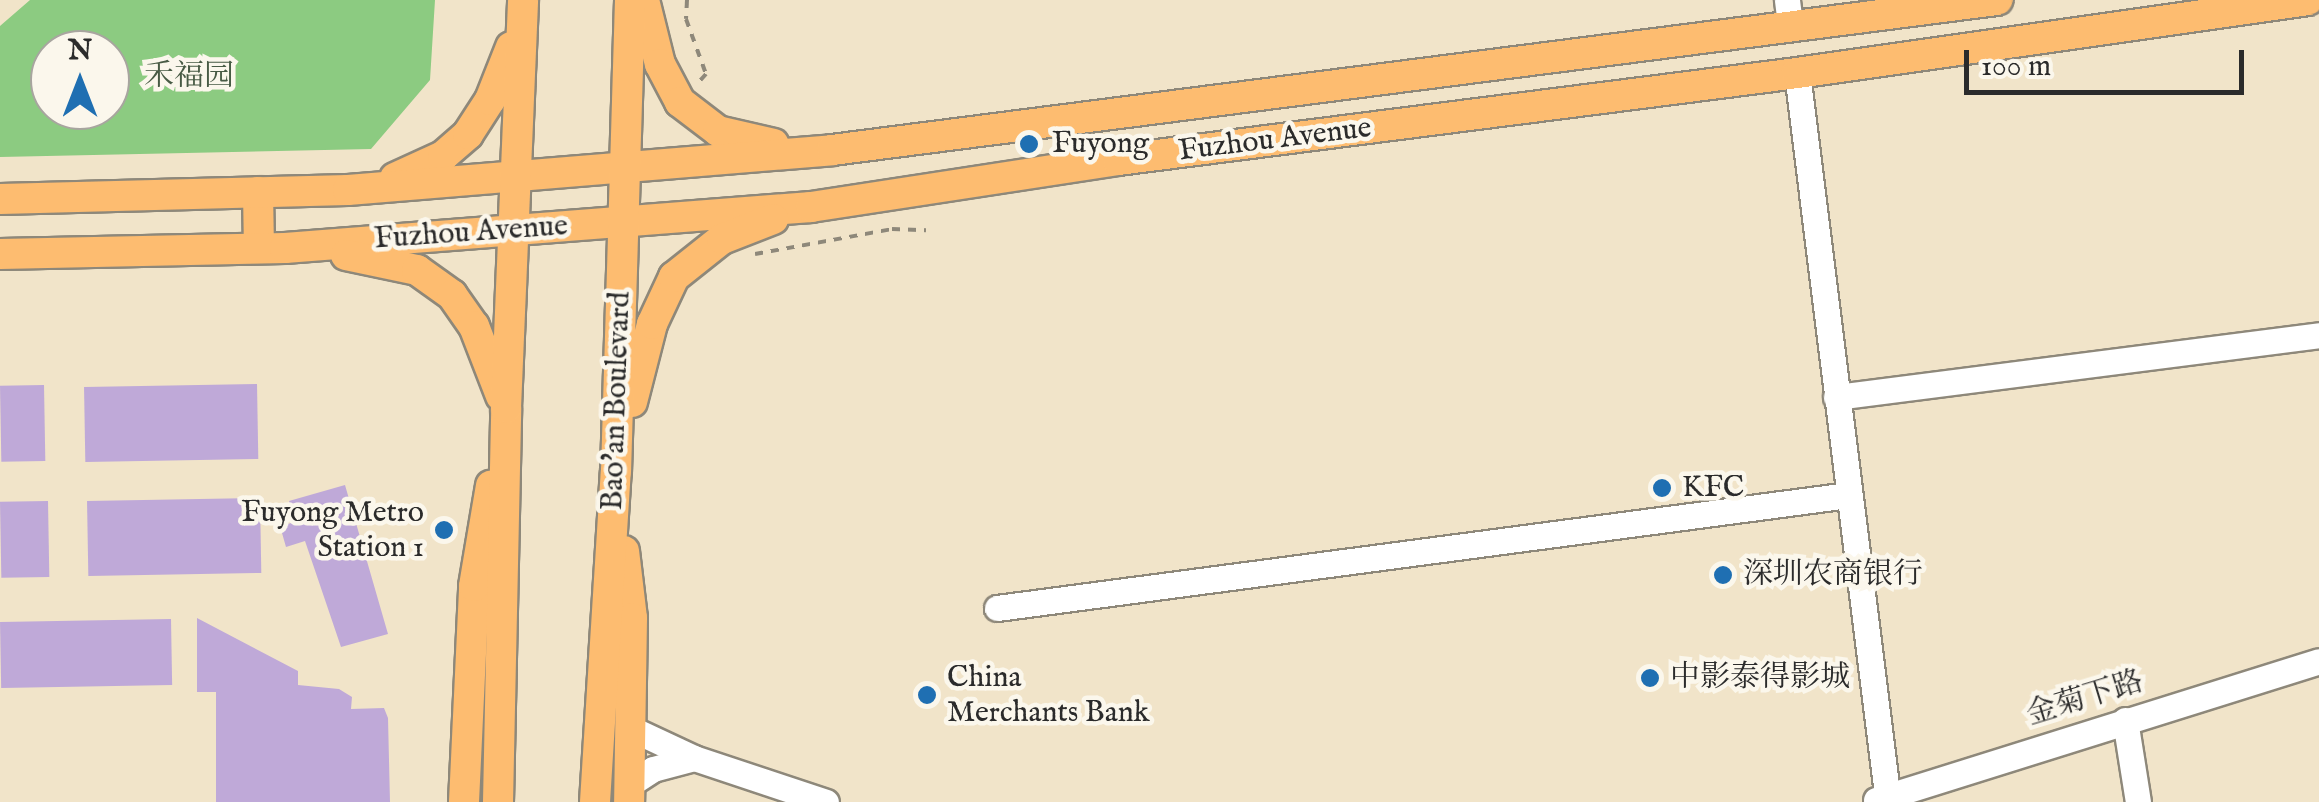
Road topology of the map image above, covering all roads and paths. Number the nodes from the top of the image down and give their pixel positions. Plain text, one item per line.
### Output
1 (522, 0) edge
2 (630, 0) edge
3 (644, 0) edge
4 (687, 0) edge
5 (1997, 0) edge
6 (2308, 0) edge
7 (1789, 13) edge
8 (1797, 73) junction
9 (694, 88) dead end
10 (832, 150) junction
11 (626, 167) junction
12 (515, 176) junction
13 (348, 190) junction
14 (258, 192) junction
15 (0, 199) edge
16 (811, 207) junction
17 (624, 222) junction
18 (513, 230) junction
19 (926, 230) dead end
20 (272, 248) junction
21 (0, 254) edge
22 (752, 254) dead end
23 (2319, 336) edge
24 (1836, 397) junction
25 (506, 408) junction
26 (616, 472) junction
27 (1848, 495) junction
28 (997, 608) dead end
29 (2319, 661) edge
30 (2125, 720) junction
31 (632, 729) junction
32 (694, 758) junction
33 (629, 793) edge
34 (1880, 798) edge
35 (464, 802) edge
36 (498, 802) edge
37 (595, 802) edge
38 (826, 802) edge
39 (2138, 802) edge

1 - 12 main road
1 - 13 main road
2 - 11 main road, Bao'an Boulevard
3 - 10 main road
4 - 9 path
5 - 7 main road, Fuzhou Avenue
6 - 8 main road, Fuzhou Avenue
7 - 10 main road, Fuzhou Avenue
8 - 16 main road, Fuzhou Avenue
8 - 24 street
10 - 11 main road, Fuzhou Avenue
11 - 12 main road, Fuzhou Avenue
11 - 17 main road, Bao'an Boulevard
12 - 13 main road, Fuzhou Avenue
12 - 18 main road
13 - 14 main road, Fuzhou Avenue
14 - 15 main road, Fuzhou Avenue
14 - 20 main road
16 - 17 main road, Fuzhou Avenue
16 - 26 main road
17 - 18 main road, Fuzhou Avenue
17 - 26 main road, Bao'an Boulevard
18 - 20 main road, Fuzhou Avenue
18 - 25 main road
19 - 22 path
20 - 21 main road, Fuzhou Avenue
20 - 25 main road
23 - 24 street
24 - 27 street
25 - 35 main road
25 - 36 main road
26 - 31 main road
26 - 37 main road, Bao'an Boulevard
27 - 28 street
27 - 34 street
29 - 30 street, 金菊下路
30 - 34 street, 金菊下路
30 - 39 street
31 - 32 street
31 - 33 main road
32 - 33 street
32 - 38 street

